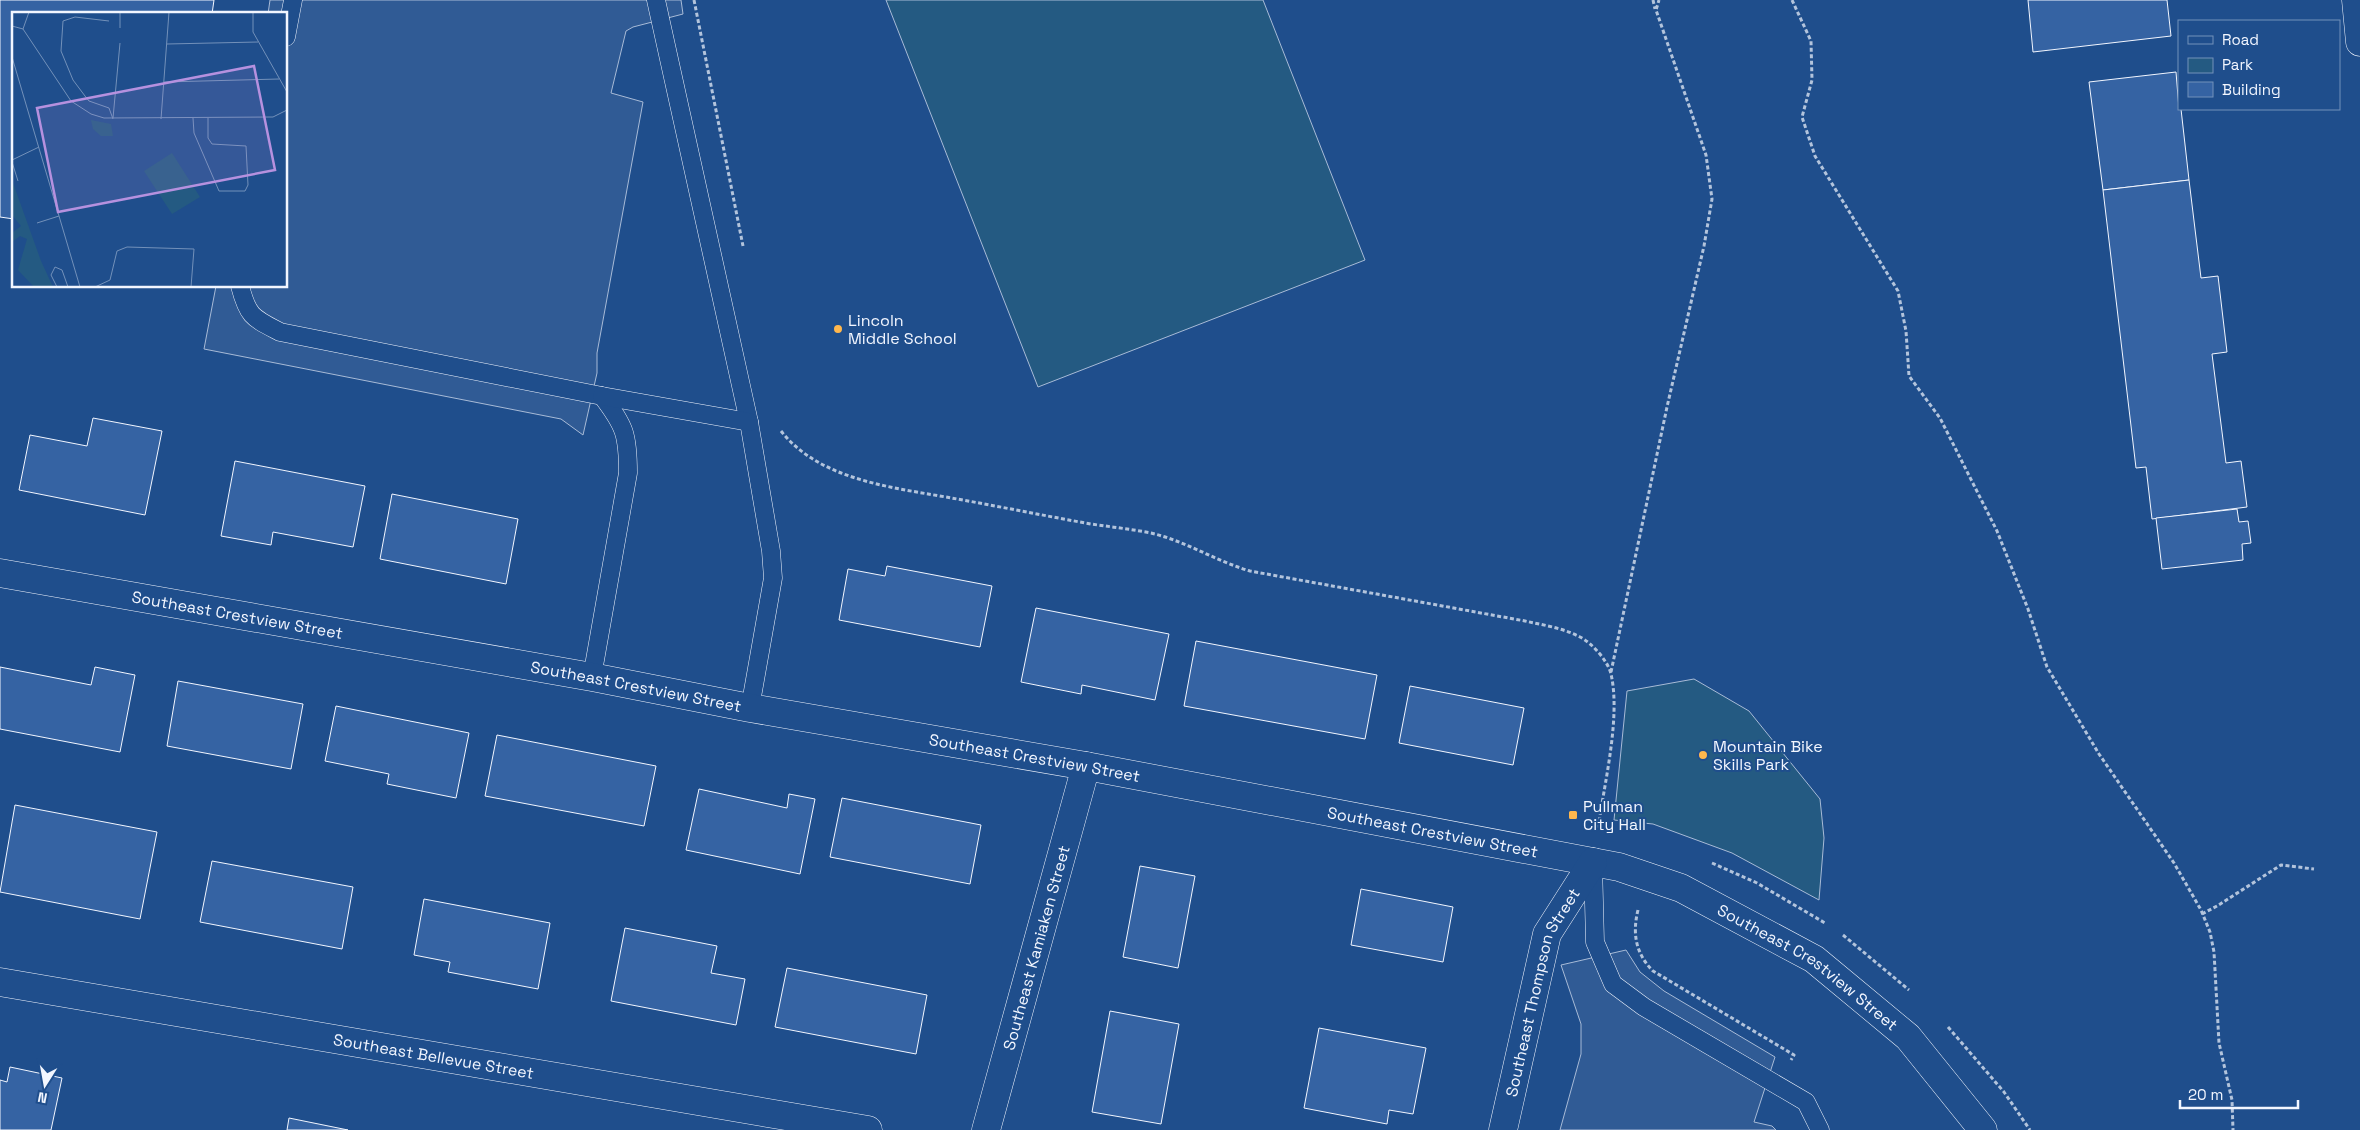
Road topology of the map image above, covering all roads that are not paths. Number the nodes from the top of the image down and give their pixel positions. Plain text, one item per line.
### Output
1 (293, 0) edge
2 (656, 0) edge
3 (2356, 0) edge
4 (288, 26) edge
5 (2360, 42) edge
6 (241, 288) edge
7 (602, 396) junction
8 (748, 422) junction
9 (0, 573) edge
10 (592, 677) junction
11 (750, 708) junction
12 (1086, 766) junction
13 (1593, 862) junction
14 (0, 982) edge
15 (868, 1130) edge
16 (986, 1130) edge
17 (1503, 1130) edge
18 (1820, 1130) edge
19 (1983, 1130) edge

1 - 4 lane
2 - 8 lane
3 - 5 street
6 - 7 lane
7 - 8 lane
7 - 10 lane
8 - 11 lane
9 - 10 street, Southeast Crestview Street
10 - 11 street, Southeast Crestview Street
11 - 12 street, Southeast Crestview Street
12 - 13 street, Southeast Crestview Street
12 - 16 street, Southeast Kamiaken Street
13 - 17 street, Southeast Thompson Street
13 - 18 lane
13 - 19 street, Southeast Crestview Street
14 - 15 street, Southeast Bellevue Street

